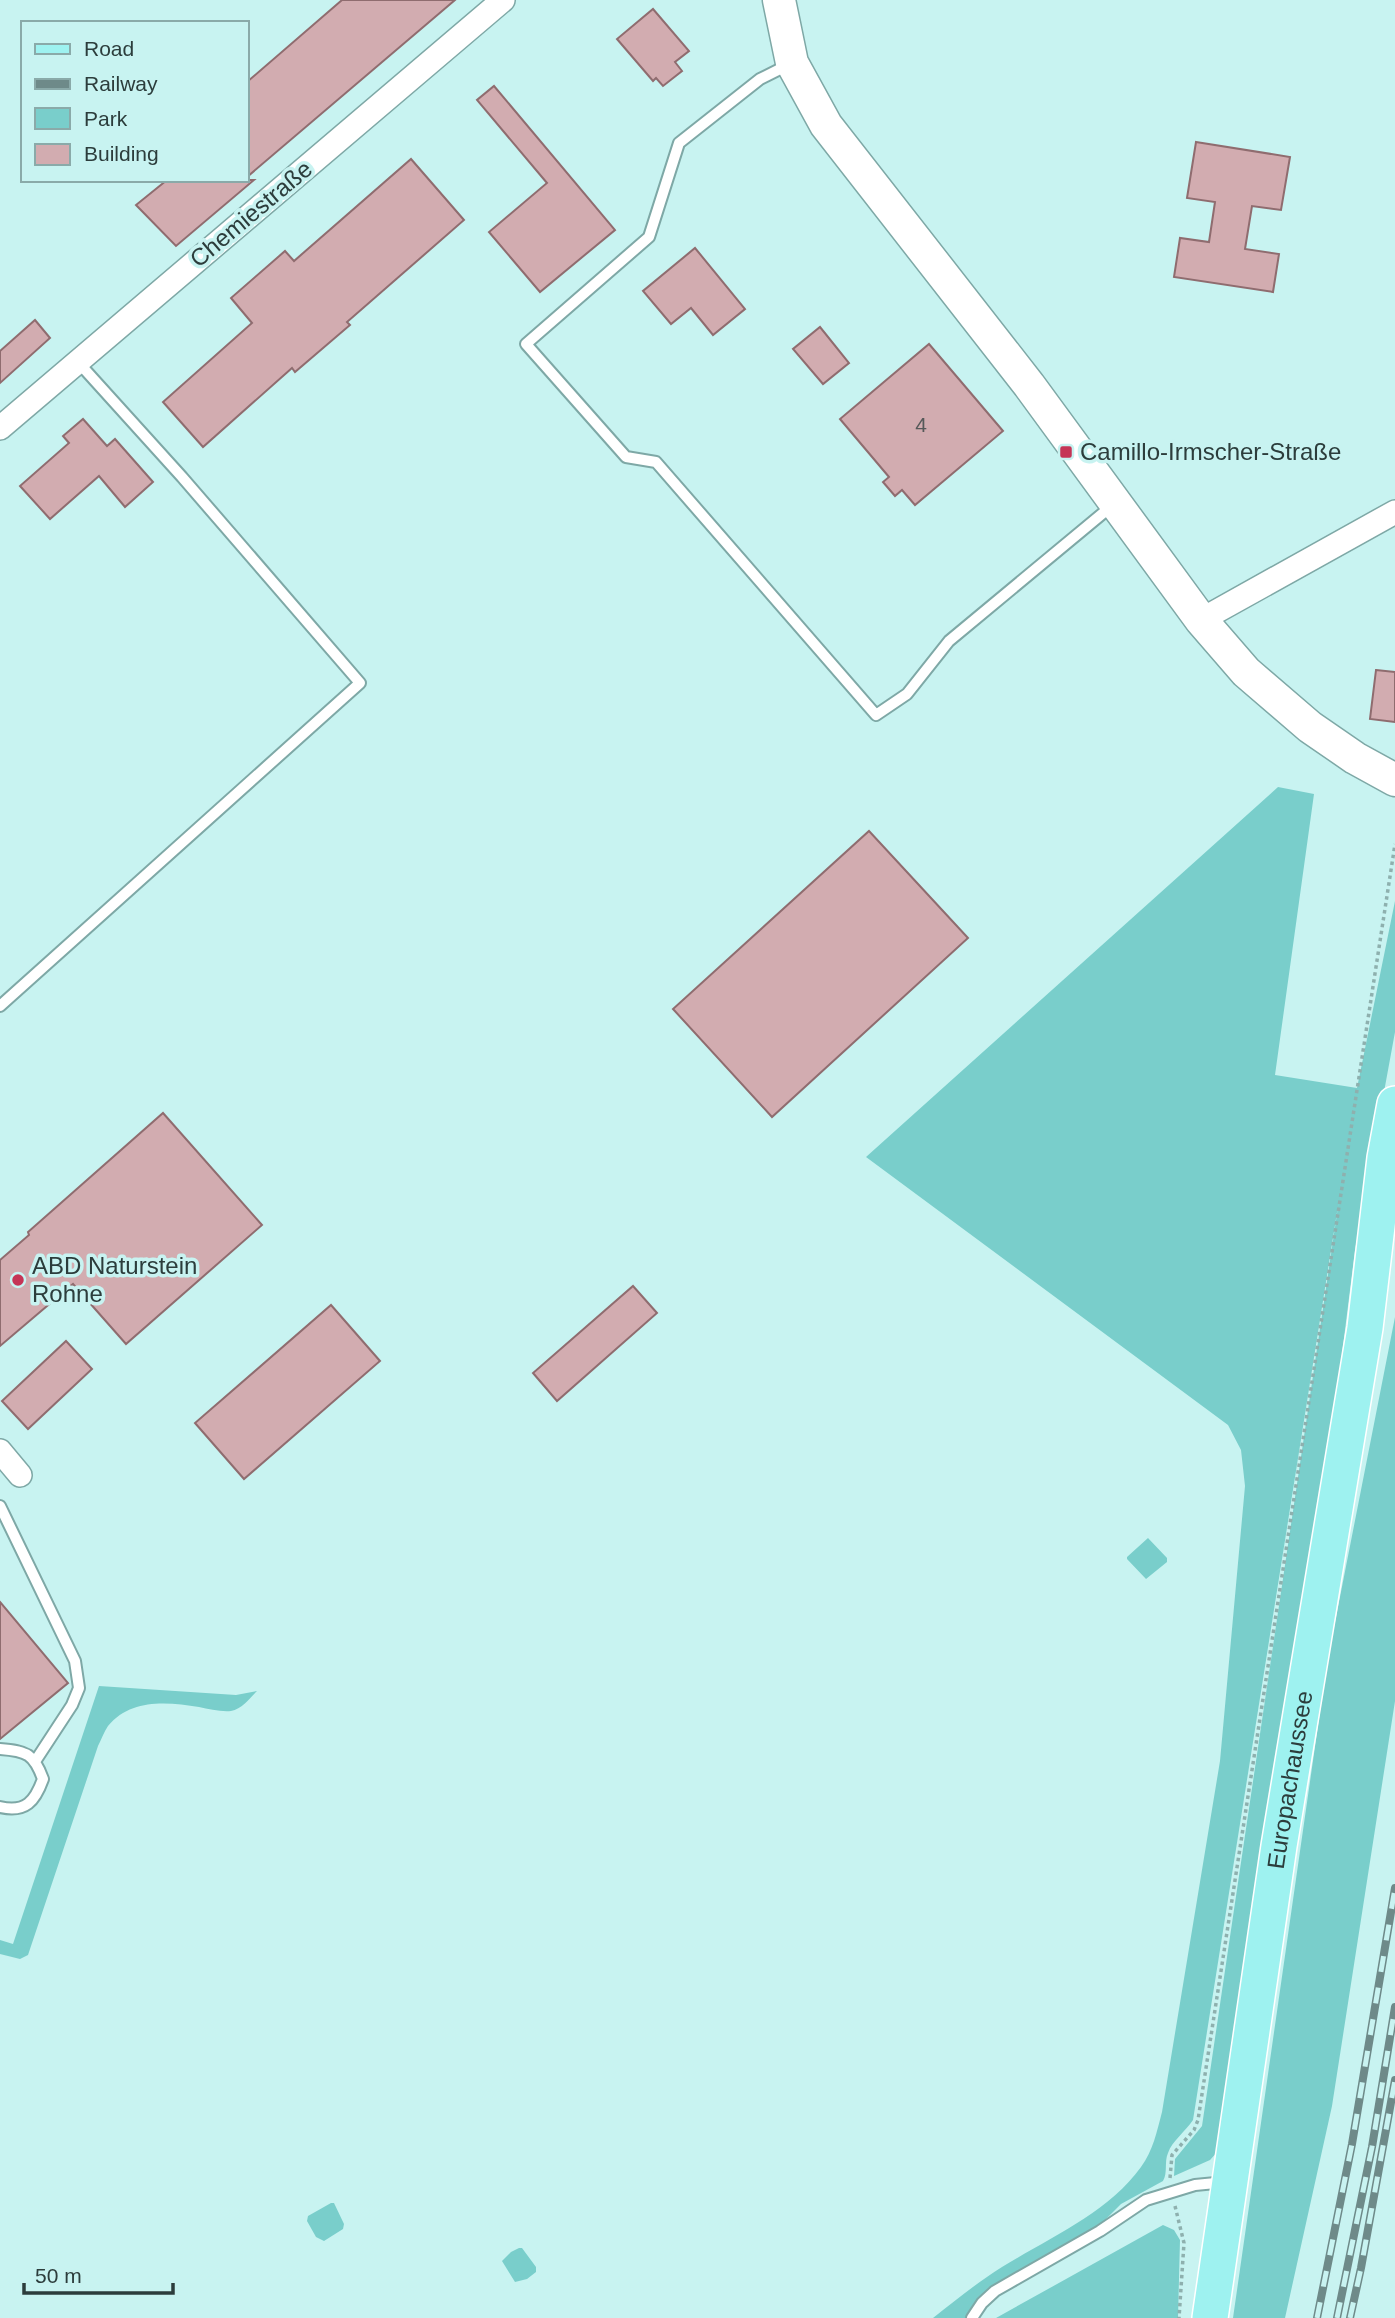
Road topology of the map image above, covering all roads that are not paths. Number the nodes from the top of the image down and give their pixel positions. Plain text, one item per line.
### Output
1 (503, 0) edge
2 (779, 0) edge
3 (792, 63) junction
4 (78, 362) junction
5 (0, 428) edge
6 (1115, 503) junction
7 (1395, 512) edge
8 (1201, 620) junction
9 (1394, 779) edge
10 (0, 1006) edge
11 (1395, 1104) edge
12 (1395, 1193) edge
13 (1376, 1243) junction
14 (0, 1451) edge
15 (20, 1475) dead end
16 (0, 1506) edge
17 (4, 1525) edge
18 (0, 1749) edge
19 (36, 1760) junction
20 (0, 1807) edge
21 (1230, 2182) junction
22 (972, 2318) edge
23 (1210, 2318) edge

1 - 4 street, Chemiestraße
2 - 3 street
3 - 6 street
3 - 6 lane
4 - 5 street, Chemiestraße
4 - 10 lane
6 - 8 street
7 - 8 street
8 - 9 street
11 - 13 main road, Europachaussee
12 - 13 main road, Europachaussee
13 - 21 main road, Europachaussee
14 - 15 street
16 - 17 lane
17 - 19 lane
18 - 19 lane
19 - 20 lane
21 - 22 lane
21 - 23 main road, Europachaussee

